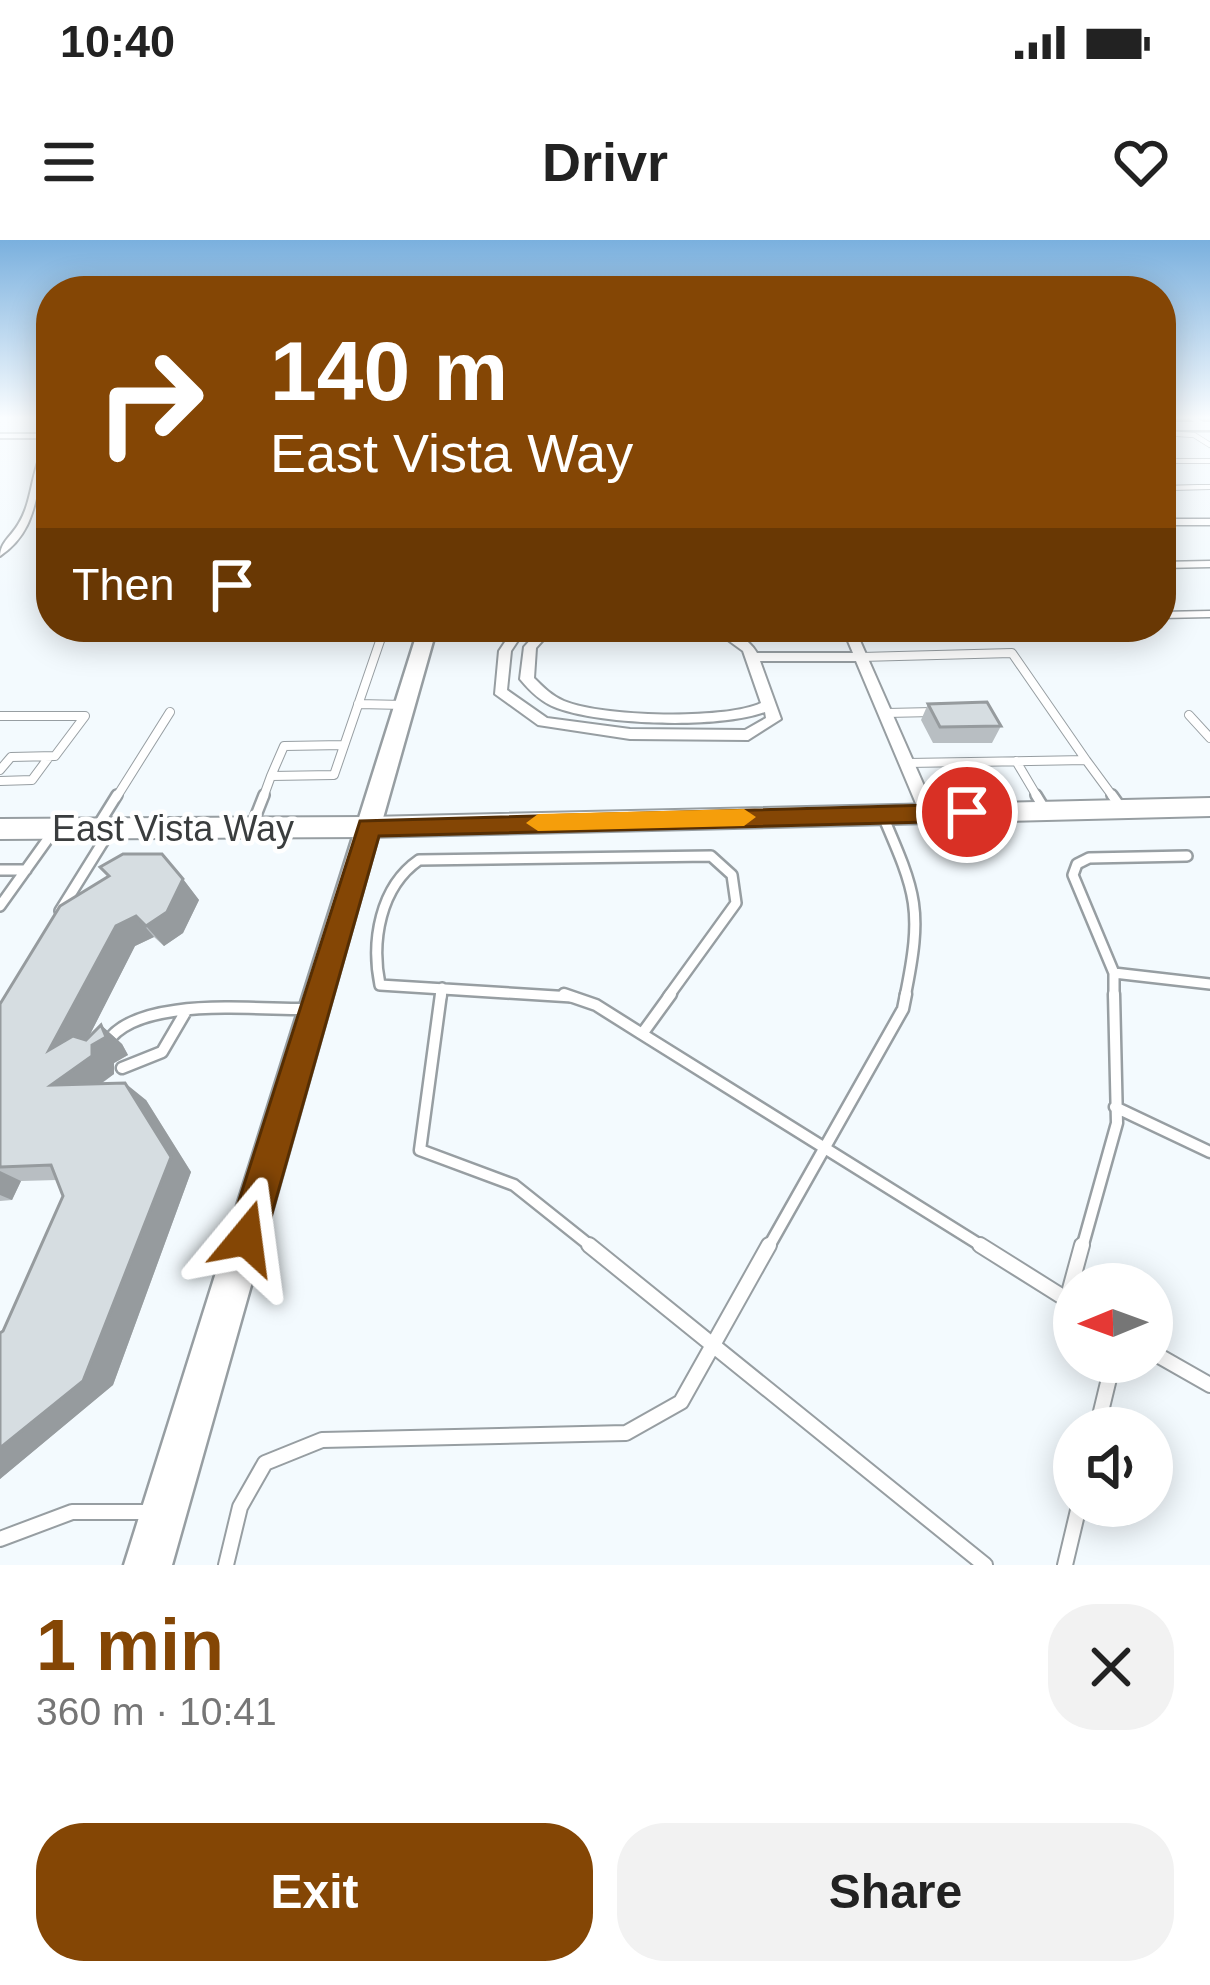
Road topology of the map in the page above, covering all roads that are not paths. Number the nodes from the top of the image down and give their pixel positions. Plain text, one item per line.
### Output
1 (1210, 487) edge
2 (1176, 488) edge
3 (36, 501) edge
4 (36, 518) edge
5 (29, 519) junction
6 (1210, 521) edge
7 (1176, 522) edge
8 (0, 553) edge
9 (1210, 564) edge
10 (1176, 565) edge
11 (1210, 614) edge
12 (1176, 615) edge
13 (380, 642) edge
14 (423, 642) edge
15 (511, 642) edge
16 (534, 642) edge
17 (735, 642) edge
18 (752, 642) edge
19 (855, 642) edge
20 (754, 657) junction
21 (863, 661) junction
22 (358, 704) junction
23 (404, 705) junction
24 (769, 705) junction
25 (952, 711) edge
26 (170, 712) dead end
27 (886, 713) junction
28 (631, 714) junction
29 (1189, 715) dead end
30 (0, 716) edge
31 (624, 733) junction
32 (1210, 737) edge
33 (344, 745) junction
34 (50, 756) junction
35 (1086, 760) junction
36 (1016, 761) junction
37 (907, 764) junction
38 (0, 770) edge
39 (271, 776) junction
40 (0, 781) edge
41 (1210, 807) edge
42 (1122, 809) junction
43 (1045, 811) junction
44 (928, 813) junction
45 (882, 814) junction
46 (369, 827) junction
47 (251, 828) junction
48 (55, 829) junction
49 (104, 829) junction
50 (0, 830) edge
51 (1187, 856) dead end
52 (0, 870) edge
53 (26, 870) junction
54 (0, 906) edge
55 (52, 923) edge
56 (1114, 973) junction
57 (1210, 984) edge
58 (442, 988) junction
59 (314, 1009) junction
60 (185, 1011) junction
61 (641, 1035) junction
62 (104, 1049) edge
63 (122, 1068) dead end
64 (1115, 1107) junction
65 (825, 1150) junction
66 (1210, 1152) edge
67 (1081, 1263) edge
68 (1053, 1291) edge
69 (716, 1344) junction
70 (1173, 1364) edge
71 (1210, 1385) edge
72 (164, 1513) junction
73 (1074, 1527) edge
74 (0, 1539) edge
75 (148, 1565) edge
76 (226, 1565) edge
77 (985, 1565) edge
78 (1065, 1565) edge

1 - 2 lane
3 - 5 street
4 - 5 street
5 - 8 street
6 - 7 lane
9 - 10 lane
11 - 12 lane
13 - 22 lane
14 - 23 street
15 - 31 street
16 - 28 street
17 - 20 street
18 - 20 street
19 - 21 street
20 - 21 street
20 - 24 street
21 - 27 street
21 - 35 lane
22 - 23 lane
22 - 33 lane
23 - 46 street
24 - 28 street
24 - 31 street
25 - 27 lane
26 - 49 lane
27 - 37 street
28 - 31 lane
29 - 32 lane
30 - 34 lane
33 - 39 lane
33 - 39 lane
34 - 38 lane
34 - 40 lane
35 - 36 lane
35 - 42 lane
36 - 37 lane
36 - 43 lane
37 - 44 street
39 - 47 lane
41 - 42 main road, East Vista Way
42 - 43 main road, East Vista Way
43 - 44 main road, East Vista Way
44 - 45 main road, East Vista Way
45 - 46 main road, East Vista Way
45 - 65 lane
46 - 47 main road, East Vista Way
46 - 59 street
47 - 49 main road, East Vista Way
48 - 49 main road, East Vista Way
48 - 50 main road, East Vista Way
48 - 53 lane
49 - 55 lane
51 - 56 lane
52 - 53 lane
53 - 54 lane
56 - 57 lane
56 - 64 lane
58 - 61 lane
58 - 61 lane
58 - 69 lane
59 - 60 lane
59 - 72 street
60 - 62 lane
60 - 63 lane
61 - 65 lane
64 - 66 lane
64 - 67 lane
65 - 68 lane
65 - 69 lane
69 - 76 lane
69 - 77 lane
70 - 71 lane
72 - 74 lane
72 - 75 street
73 - 78 lane

